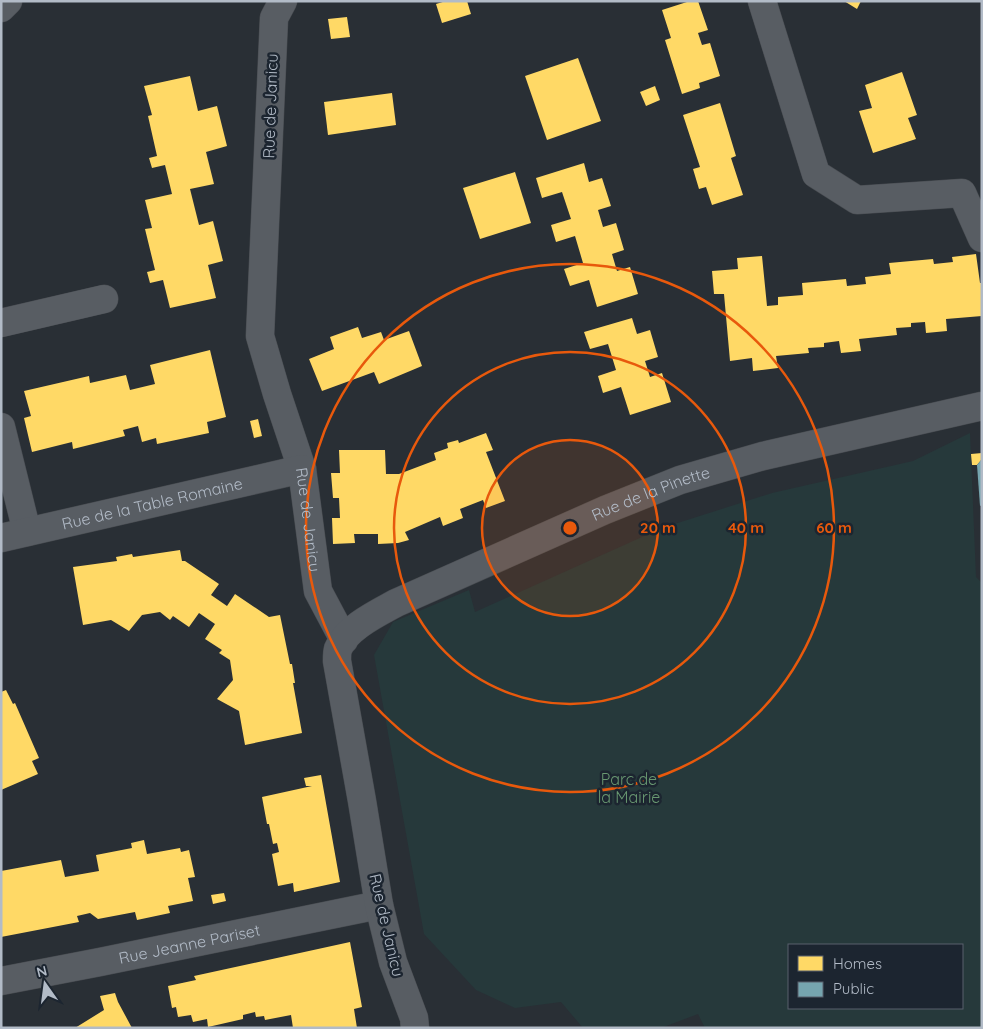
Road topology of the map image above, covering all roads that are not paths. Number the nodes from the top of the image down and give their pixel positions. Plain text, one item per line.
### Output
1 (8, 1) edge
2 (283, 1) edge
3 (762, 1) edge
4 (1, 8) edge
5 (982, 238) edge
6 (104, 299) dead end
7 (1, 323) edge
8 (982, 406) edge
9 (1, 427) edge
10 (302, 469) junction
11 (14, 535) edge
12 (344, 640) junction
13 (379, 905) junction
14 (1, 981) edge
15 (415, 1028) edge

1 - 4 street
2 - 10 street, Rue de Janicu
3 - 5 street
6 - 7 street
8 - 12 street, Rue de la Pinette
9 - 11 street
10 - 11 street, Rue de la Table Romaine
10 - 12 street, Rue de Janicu
12 - 13 street, Rue de Janicu
13 - 14 street, Rue Jeanne Pariset
13 - 15 street, Rue de Janicu

